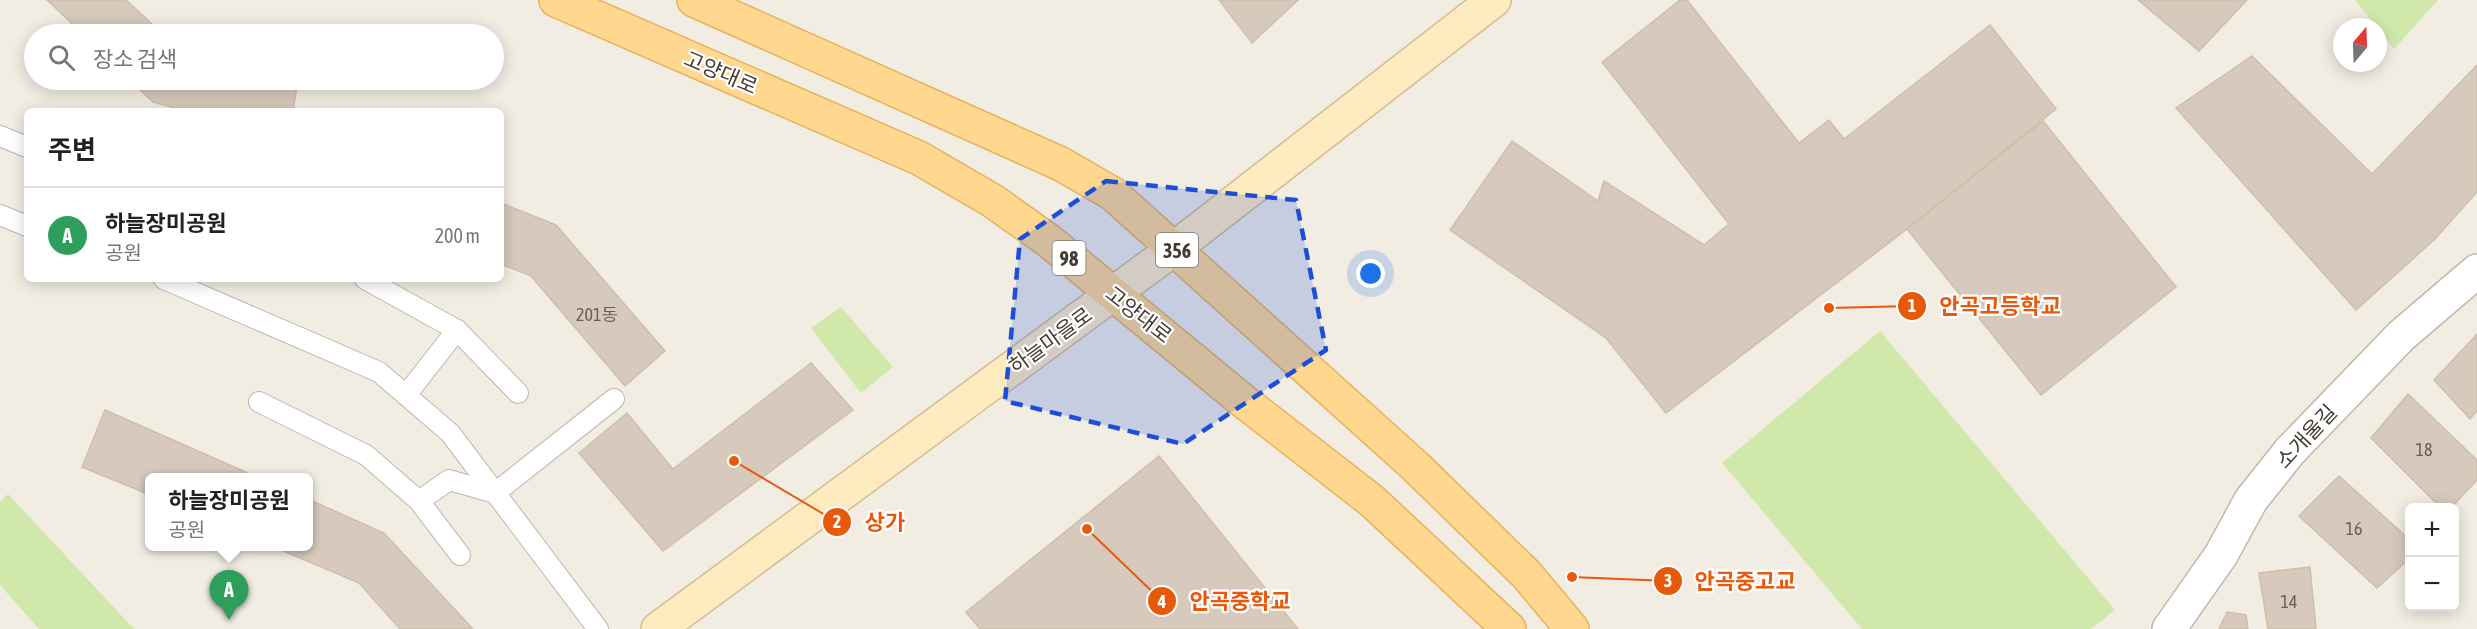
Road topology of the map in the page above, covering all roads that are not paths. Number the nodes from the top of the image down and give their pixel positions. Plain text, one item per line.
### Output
1 (556, 0) edge
2 (693, 0) edge
3 (1494, 0) edge
4 (0, 136) edge
5 (24, 146) edge
6 (0, 215) edge
7 (24, 225) edge
8 (1175, 248) junction
9 (2477, 271) edge
10 (171, 282) edge
11 (370, 282) edge
12 (1112, 294) junction
13 (457, 330) junction
14 (518, 393) dead end
15 (406, 395) junction
16 (614, 399) dead end
17 (259, 402) dead end
18 (495, 493) junction
19 (418, 501) junction
20 (460, 555) dead end
21 (598, 629) edge
22 (658, 629) edge
23 (1509, 629) edge
24 (1572, 629) edge
25 (2169, 629) edge

1 - 12 main road, 고양대로 / 98
2 - 8 main road, 356
3 - 8 main road, 하늘마을로
4 - 5 lane
6 - 7 lane
8 - 12 main road, 하늘마을로
8 - 24 main road, 356
9 - 25 street, 소개울길
10 - 15 lane
11 - 13 lane
12 - 22 main road, 하늘마을로
12 - 23 main road, 고양대로 / 98
13 - 14 lane
13 - 15 lane
15 - 18 lane
16 - 18 lane
17 - 19 lane
18 - 19 lane
18 - 21 lane
19 - 20 lane

